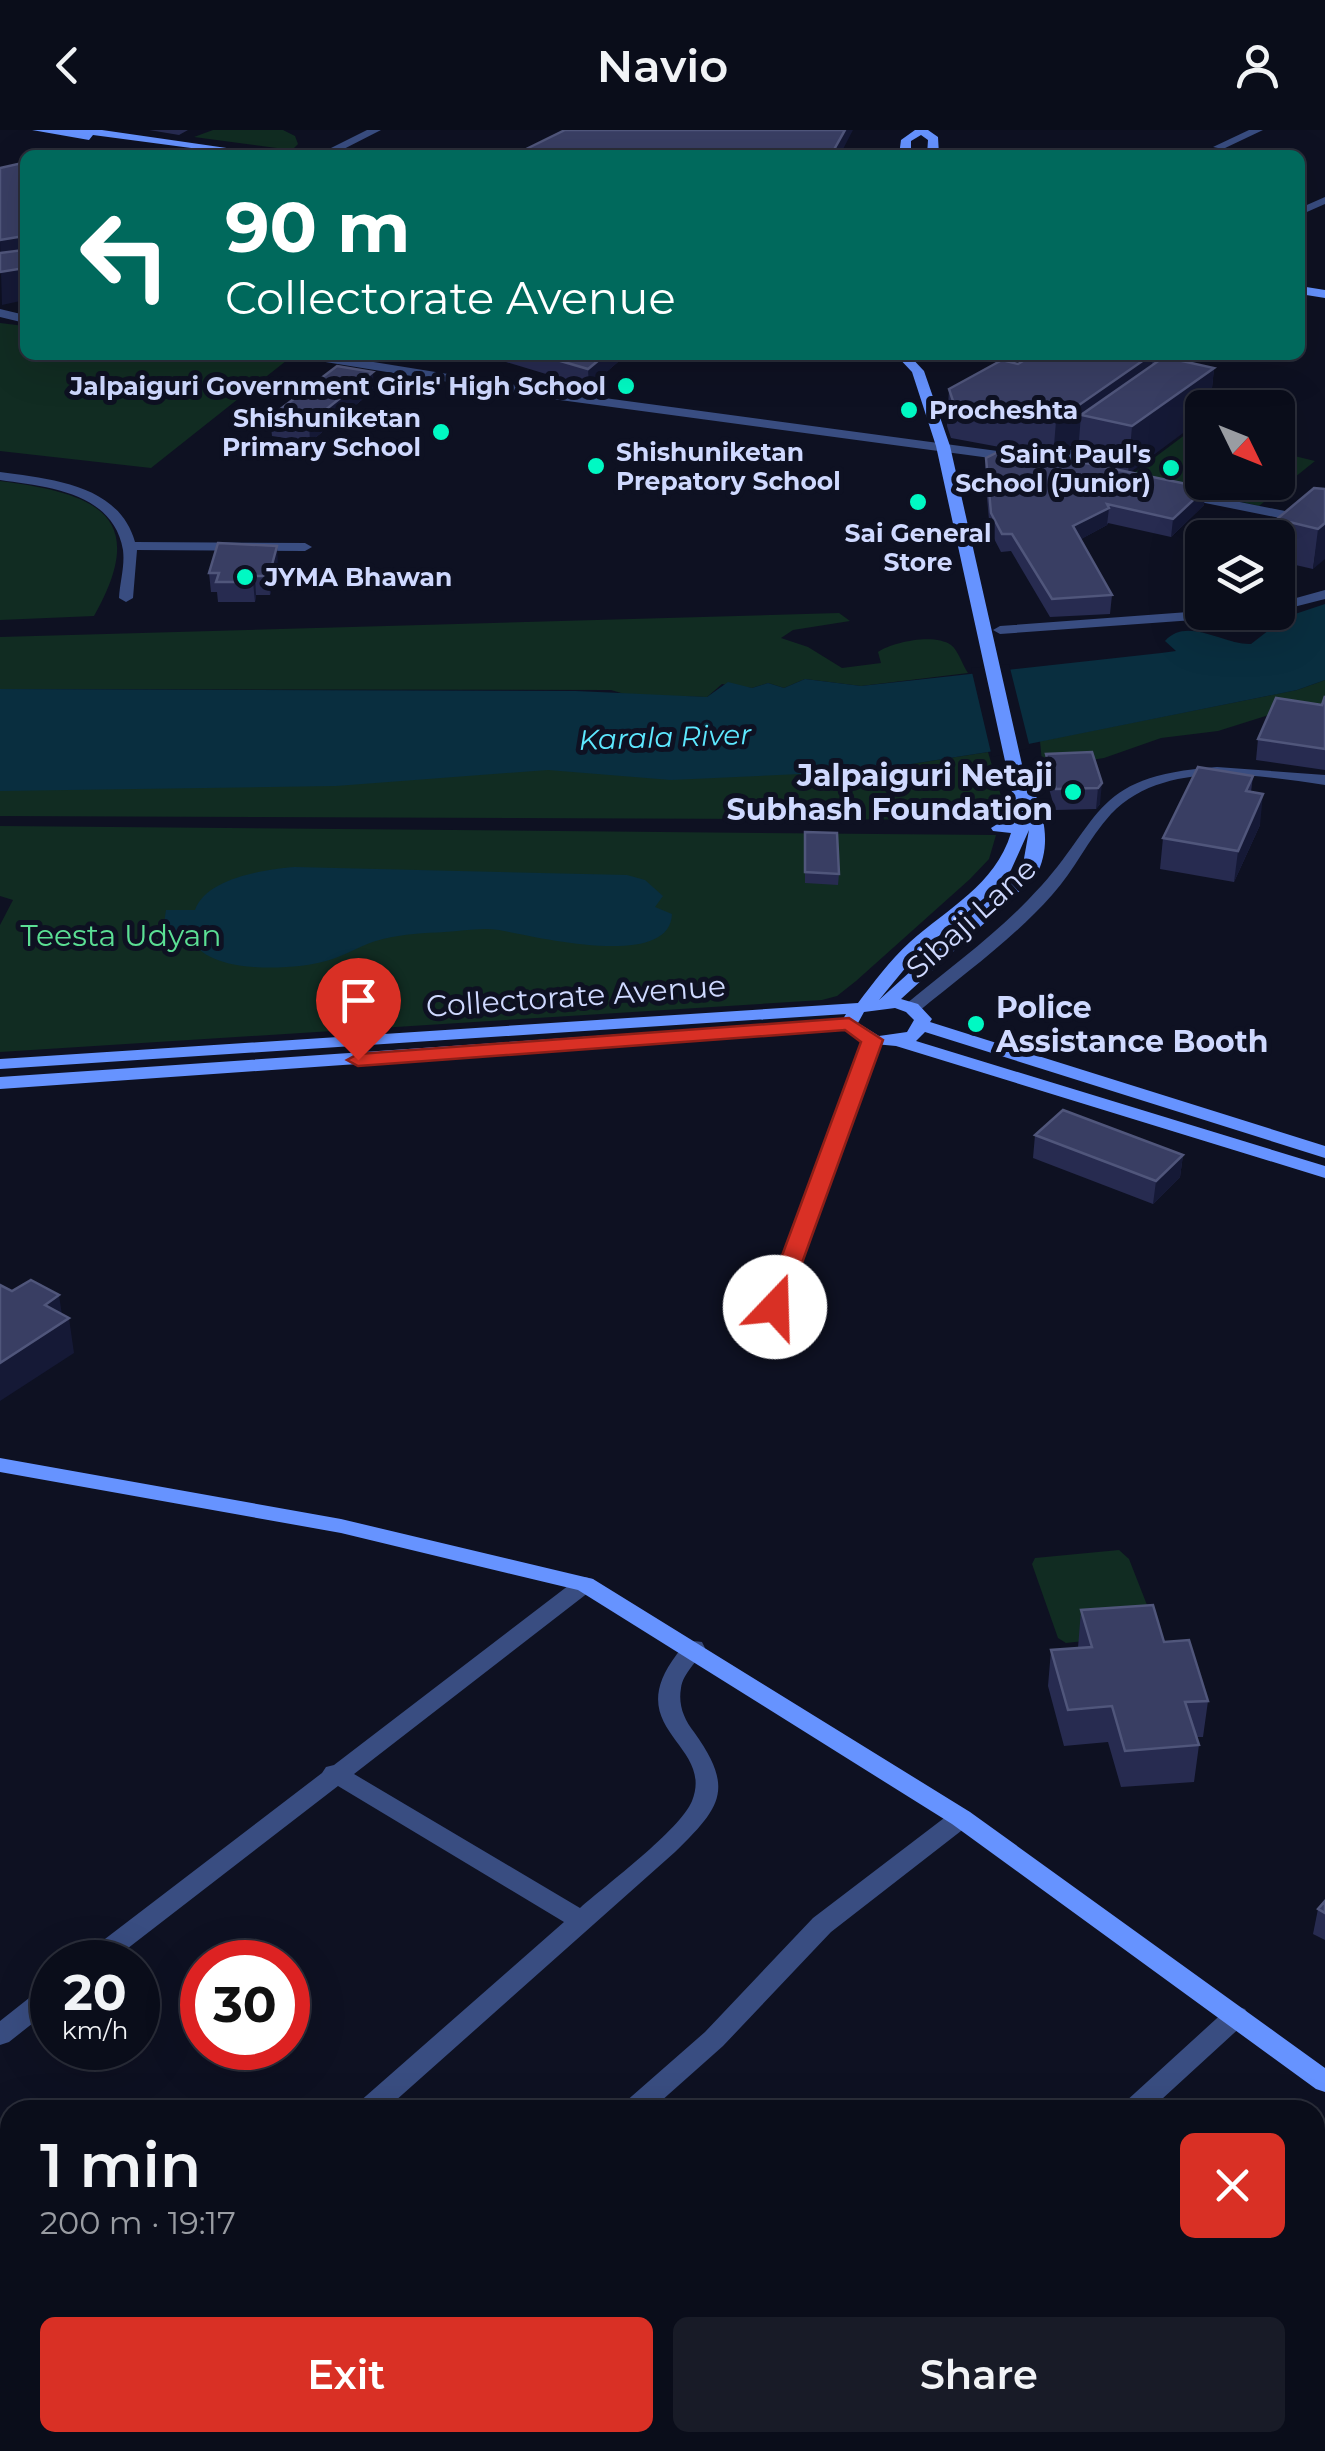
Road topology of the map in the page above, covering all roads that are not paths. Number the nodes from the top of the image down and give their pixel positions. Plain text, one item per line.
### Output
1 (37, 130) edge
2 (77, 130) edge
3 (376, 130) edge
4 (921, 130) edge
5 (1258, 130) edge
6 (130, 133) edge
7 (1219, 147) dead end
8 (187, 150) edge
9 (237, 150) edge
10 (334, 150) edge
11 (905, 150) edge
12 (933, 150) edge
13 (339, 360) edge
14 (907, 360) edge
15 (923, 360) edge
16 (918, 371) junction
17 (1120, 421) edge
18 (943, 446) junction
19 (1056, 467) junction
20 (1073, 471) edge
21 (0, 476) edge
22 (1161, 490) edge
23 (1325, 523) edge
24 (129, 546) junction
25 (305, 547) dead end
26 (1325, 594) edge
27 (126, 598) dead end
28 (1295, 603) edge
29 (1185, 617) edge
30 (1000, 630) dead end
31 (1015, 767) junction
32 (1325, 780) edge
33 (999, 828) dead end
34 (1022, 828) junction
35 (887, 1002) junction
36 (912, 1008) junction
37 (858, 1012) junction
38 (923, 1026) junction
39 (872, 1040) junction
40 (897, 1041) junction
41 (215, 1059) junction
42 (0, 1064) edge
43 (0, 1083) edge
44 (1325, 1152) edge
45 (1325, 1172) edge
46 (775, 1307) dead end
47 (0, 1464) edge
48 (585, 1584) junction
49 (694, 1648) junction
50 (334, 1773) junction
51 (961, 1818) junction
52 (582, 1921) junction
53 (121, 1940) edge
54 (30, 2012) edge
55 (1236, 2016) junction
56 (0, 2036) edge
57 (1325, 2082) edge
58 (378, 2100) edge
59 (645, 2100) edge
60 (1143, 2100) edge

1 - 8 street
2 - 6 street
3 - 10 street
4 - 11 street
4 - 12 street
5 - 7 street
6 - 9 street
13 - 18 street
14 - 16 street
15 - 16 street
16 - 18 street
17 - 19 street
18 - 19 street
18 - 31 street
19 - 20 street
21 - 24 street
22 - 23 street
24 - 25 street
24 - 27 street
26 - 28 street
29 - 30 street
31 - 34 street
31 - 35 street
32 - 36 street, Sibaji Lane
33 - 34 street
34 - 37 street
35 - 36 street
35 - 37 street
36 - 38 street
37 - 39 street
37 - 41 street, Collectorate Avenue
37 - 41 street, Collectorate Avenue
38 - 40 street
38 - 44 street
39 - 40 street
39 - 46 street
40 - 45 street
41 - 42 street, Collectorate Avenue
41 - 43 street, Collectorate Avenue
47 - 48 street
48 - 49 street
48 - 50 street
49 - 51 street
49 - 52 street
50 - 52 street
50 - 53 street
51 - 55 street
51 - 59 street
52 - 58 street
54 - 56 street
55 - 57 street
55 - 60 street

